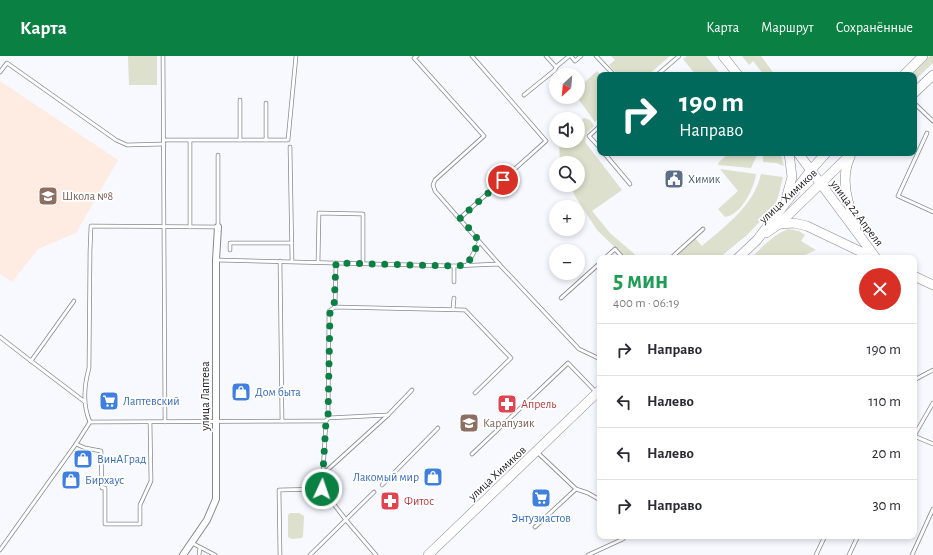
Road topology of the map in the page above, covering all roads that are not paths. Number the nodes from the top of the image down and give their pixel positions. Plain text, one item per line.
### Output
1 (163, 56) edge
2 (296, 56) edge
3 (417, 56) edge
4 (472, 56) edge
5 (546, 56) edge
6 (570, 56) edge
7 (581, 56) edge
8 (596, 56) edge
9 (679, 56) edge
10 (723, 56) edge
11 (923, 56) edge
12 (556, 67) junction
13 (0, 72) edge
14 (611, 72) edge
15 (660, 72) edge
16 (736, 72) edge
17 (907, 72) edge
18 (933, 74) edge
19 (917, 90) edge
20 (524, 95) dead end
21 (240, 100) dead end
22 (266, 103) dead end
23 (917, 105) edge
24 (933, 121) edge
25 (597, 129) edge
26 (927, 133) dead end
27 (164, 140) junction
28 (190, 140) junction
29 (240, 140) junction
30 (266, 140) junction
31 (164, 144) junction
32 (597, 145) edge
33 (290, 147) dead end
34 (218, 155) dead end
35 (917, 155) edge
36 (607, 156) edge
37 (789, 156) edge
38 (800, 156) edge
39 (823, 156) edge
40 (849, 156) edge
41 (851, 156) edge
42 (916, 156) edge
43 (811, 170) junction
44 (820, 183) junction
45 (630, 184) dead end
46 (782, 207) junction
47 (933, 212) edge
48 (460, 218) junction
49 (779, 224) junction
50 (190, 227) junction
51 (218, 227) junction
52 (164, 228) junction
53 (703, 229) dead end
54 (857, 233) junction
55 (757, 240) junction
56 (292, 242) junction
57 (479, 242) junction
58 (230, 250) dead end
59 (608, 255) edge
60 (620, 255) edge
61 (674, 255) edge
62 (741, 255) edge
63 (869, 255) edge
64 (873, 255) edge
65 (216, 260) junction
66 (280, 261) junction
67 (292, 261) junction
68 (318, 262) junction
69 (336, 263) junction
70 (362, 263) junction
71 (499, 264) junction
72 (467, 265) junction
73 (454, 266) junction
74 (597, 266) edge
75 (917, 277) edge
76 (454, 282) dead end
77 (932, 283) edge
78 (454, 298) dead end
79 (561, 298) dead end
80 (74, 301) dead end
81 (334, 307) junction
82 (453, 309) junction
83 (0, 337) edge
84 (597, 358) edge
85 (31, 361) junction
86 (933, 370) edge
87 (917, 378) edge
88 (412, 390) dead end
89 (597, 390) edge
90 (597, 392) edge
91 (475, 393) dead end
92 (85, 402) junction
93 (933, 402) edge
94 (388, 415) junction
95 (327, 419) junction
96 (216, 421) junction
97 (282, 421) junction
98 (90, 422) junction
99 (150, 422) junction
100 (165, 422) junction
101 (438, 428) dead end
102 (917, 431) edge
103 (917, 437) edge
104 (76, 444) junction
105 (933, 444) edge
106 (537, 452) junction
107 (472, 454) dead end
108 (322, 475) junction
109 (382, 485) dead end
110 (322, 489) junction
111 (576, 489) junction
112 (374, 492) dead end
113 (597, 498) edge
114 (933, 509) edge
115 (346, 520) junction
116 (535, 527) dead end
117 (624, 539) edge
118 (824, 539) edge
119 (857, 539) edge
120 (191, 543) junction
121 (200, 548) junction
122 (0, 550) edge
123 (183, 555) edge
124 (198, 555) edge
125 (215, 555) edge
126 (280, 555) edge
127 (310, 555) edge
128 (376, 555) edge
129 (428, 555) edge
130 (588, 555) edge
131 (816, 555) edge
132 (849, 555) edge
133 (912, 555) edge

1 - 27 lane
2 - 30 lane
3 - 48 lane
4 - 48 lane
5 - 12 lane
6 - 7 lane
6 - 12 lane
8 - 14 lane
9 - 15 lane
10 - 16 main road
11 - 17 main road
12 - 20 lane
13 - 31 lane
18 - 19 main road
21 - 29 lane
22 - 30 lane
23 - 24 lane
25 - 32 lane
26 - 35 lane
27 - 28 lane
27 - 31 lane
28 - 29 lane
28 - 50 lane
29 - 30 lane
31 - 52 lane
33 - 56 lane
34 - 51 lane
36 - 45 lane
37 - 46 main road
38 - 43 main road, улица 22 Апреля
39 - 43 main road, улица Химиков
40 - 44 main road, улица Химиков
41 - 54 main road
42 - 47 lane
43 - 44 main road, улица 22 Апреля
43 - 46 main road, улица Химиков
44 - 49 main road, улица Химиков
44 - 54 main road, улица 22 Апреля
46 - 55 main road, улица Химиков
48 - 57 lane
49 - 55 main road, улица Химиков
49 - 63 main road
50 - 51 lane
50 - 52 lane
51 - 65 street, улица Лаптева
52 - 92 lane
52 - 100 lane
53 - 61 lane
54 - 64 main road, улица 22 Апреля
55 - 62 main road, улица Химиков
56 - 58 lane
56 - 67 lane
57 - 71 lane
57 - 72 lane
59 - 60 lane
65 - 66 lane
65 - 96 street, улица Лаптева
66 - 67 lane
66 - 97 lane
67 - 68 lane
68 - 69 lane
68 - 70 lane
69 - 70 lane
69 - 81 lane
70 - 73 lane
71 - 72 lane
71 - 84 lane
72 - 73 lane
73 - 76 lane
74 - 79 lane
75 - 77 main road
78 - 82 lane
80 - 85 lane
81 - 82 lane
81 - 95 lane
82 - 91 lane
83 - 85 lane
85 - 92 lane
86 - 87 lane
88 - 94 lane
89 - 107 lane
90 - 106 main road, улица Химиков
92 - 98 lane
93 - 102 lane
94 - 95 lane
94 - 108 lane
95 - 97 lane
95 - 108 lane
96 - 97 lane
96 - 100 lane
96 - 120 street, улица Лаптева
98 - 99 lane
98 - 104 lane
99 - 100 lane
99 - 104 lane
101 - 109 lane
103 - 105 lane
104 - 122 lane
106 - 111 lane
106 - 129 main road, улица Химиков
108 - 110 lane
110 - 115 lane
110 - 126 lane
111 - 113 lane
111 - 116 lane
112 - 115 lane
114 - 133 lane
115 - 127 lane
115 - 128 lane
117 - 130 lane
118 - 131 lane
119 - 132 lane
120 - 121 lane
120 - 123 street, улица Лаптева
121 - 124 lane
121 - 125 lane

